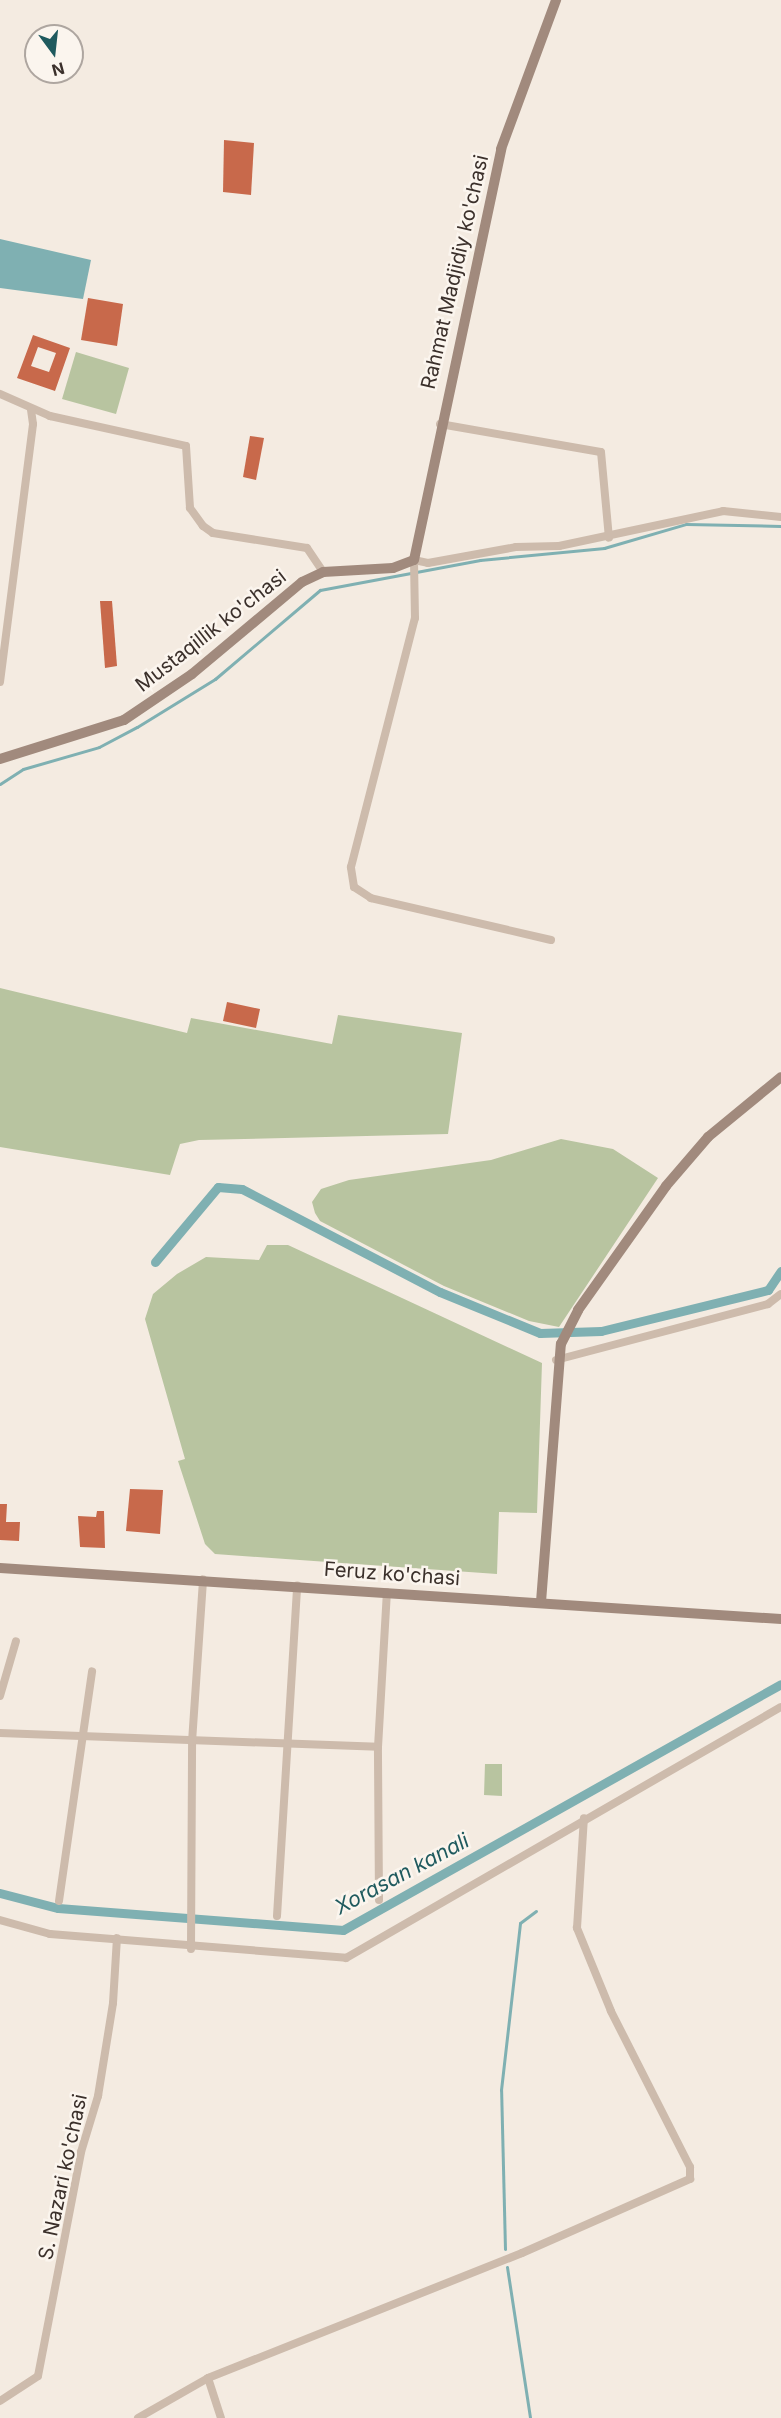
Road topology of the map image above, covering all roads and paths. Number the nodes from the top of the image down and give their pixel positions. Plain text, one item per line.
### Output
1 (556, 0) edge
2 (0, 394) edge
3 (31, 409) junction
4 (440, 424) junction
5 (781, 517) edge
6 (609, 538) junction
7 (415, 563) junction
8 (323, 572) junction
9 (0, 682) edge
10 (0, 759) edge
11 (551, 940) dead end
12 (781, 1077) edge
13 (781, 1294) edge
14 (556, 1360) junction
15 (0, 1568) edge
16 (203, 1579) junction
17 (297, 1586) junction
18 (387, 1592) junction
19 (541, 1602) junction
20 (781, 1619) edge
21 (16, 1641) dead end
22 (92, 1671) dead end
23 (0, 1696) edge
24 (781, 1707) edge
25 (0, 1733) edge
26 (85, 1739) junction
27 (192, 1742) junction
28 (284, 1747) junction
29 (378, 1747) junction
30 (584, 1818) junction
31 (380, 1899) dead end
32 (59, 1901) dead end
33 (277, 1916) dead end
34 (0, 1920) edge
35 (117, 1938) junction
36 (191, 1948) junction
37 (208, 2378) junction
38 (0, 2401) edge
39 (138, 2418) edge
40 (221, 2418) edge

1 - 4 main road, Rahmat Madjidiy ko'chasi
2 - 3 street
3 - 8 street
3 - 9 street
4 - 6 street
4 - 7 main road, Rahmat Madjidiy ko'chasi
5 - 6 street
6 - 7 street
7 - 8 main road, Mustaqillik ko'chasi
7 - 11 street
8 - 10 main road, Mustaqillik ko'chasi
12 - 14 main road
13 - 14 street
14 - 19 main road
15 - 16 main road, Feruz ko'chasi
16 - 17 main road, Feruz ko'chasi
16 - 27 street
17 - 18 main road, Feruz ko'chasi
17 - 28 street
18 - 19 main road, Feruz ko'chasi
18 - 29 street
19 - 20 main road, Feruz ko'chasi
21 - 23 street
22 - 26 street
24 - 30 street
25 - 26 street
26 - 27 street
26 - 32 street
27 - 28 street
27 - 36 street
28 - 29 street
28 - 33 street
29 - 31 street
30 - 36 street
30 - 37 street
34 - 35 street
35 - 36 street
35 - 38 street, S. Nazari ko'chasi
37 - 39 street
37 - 40 street

